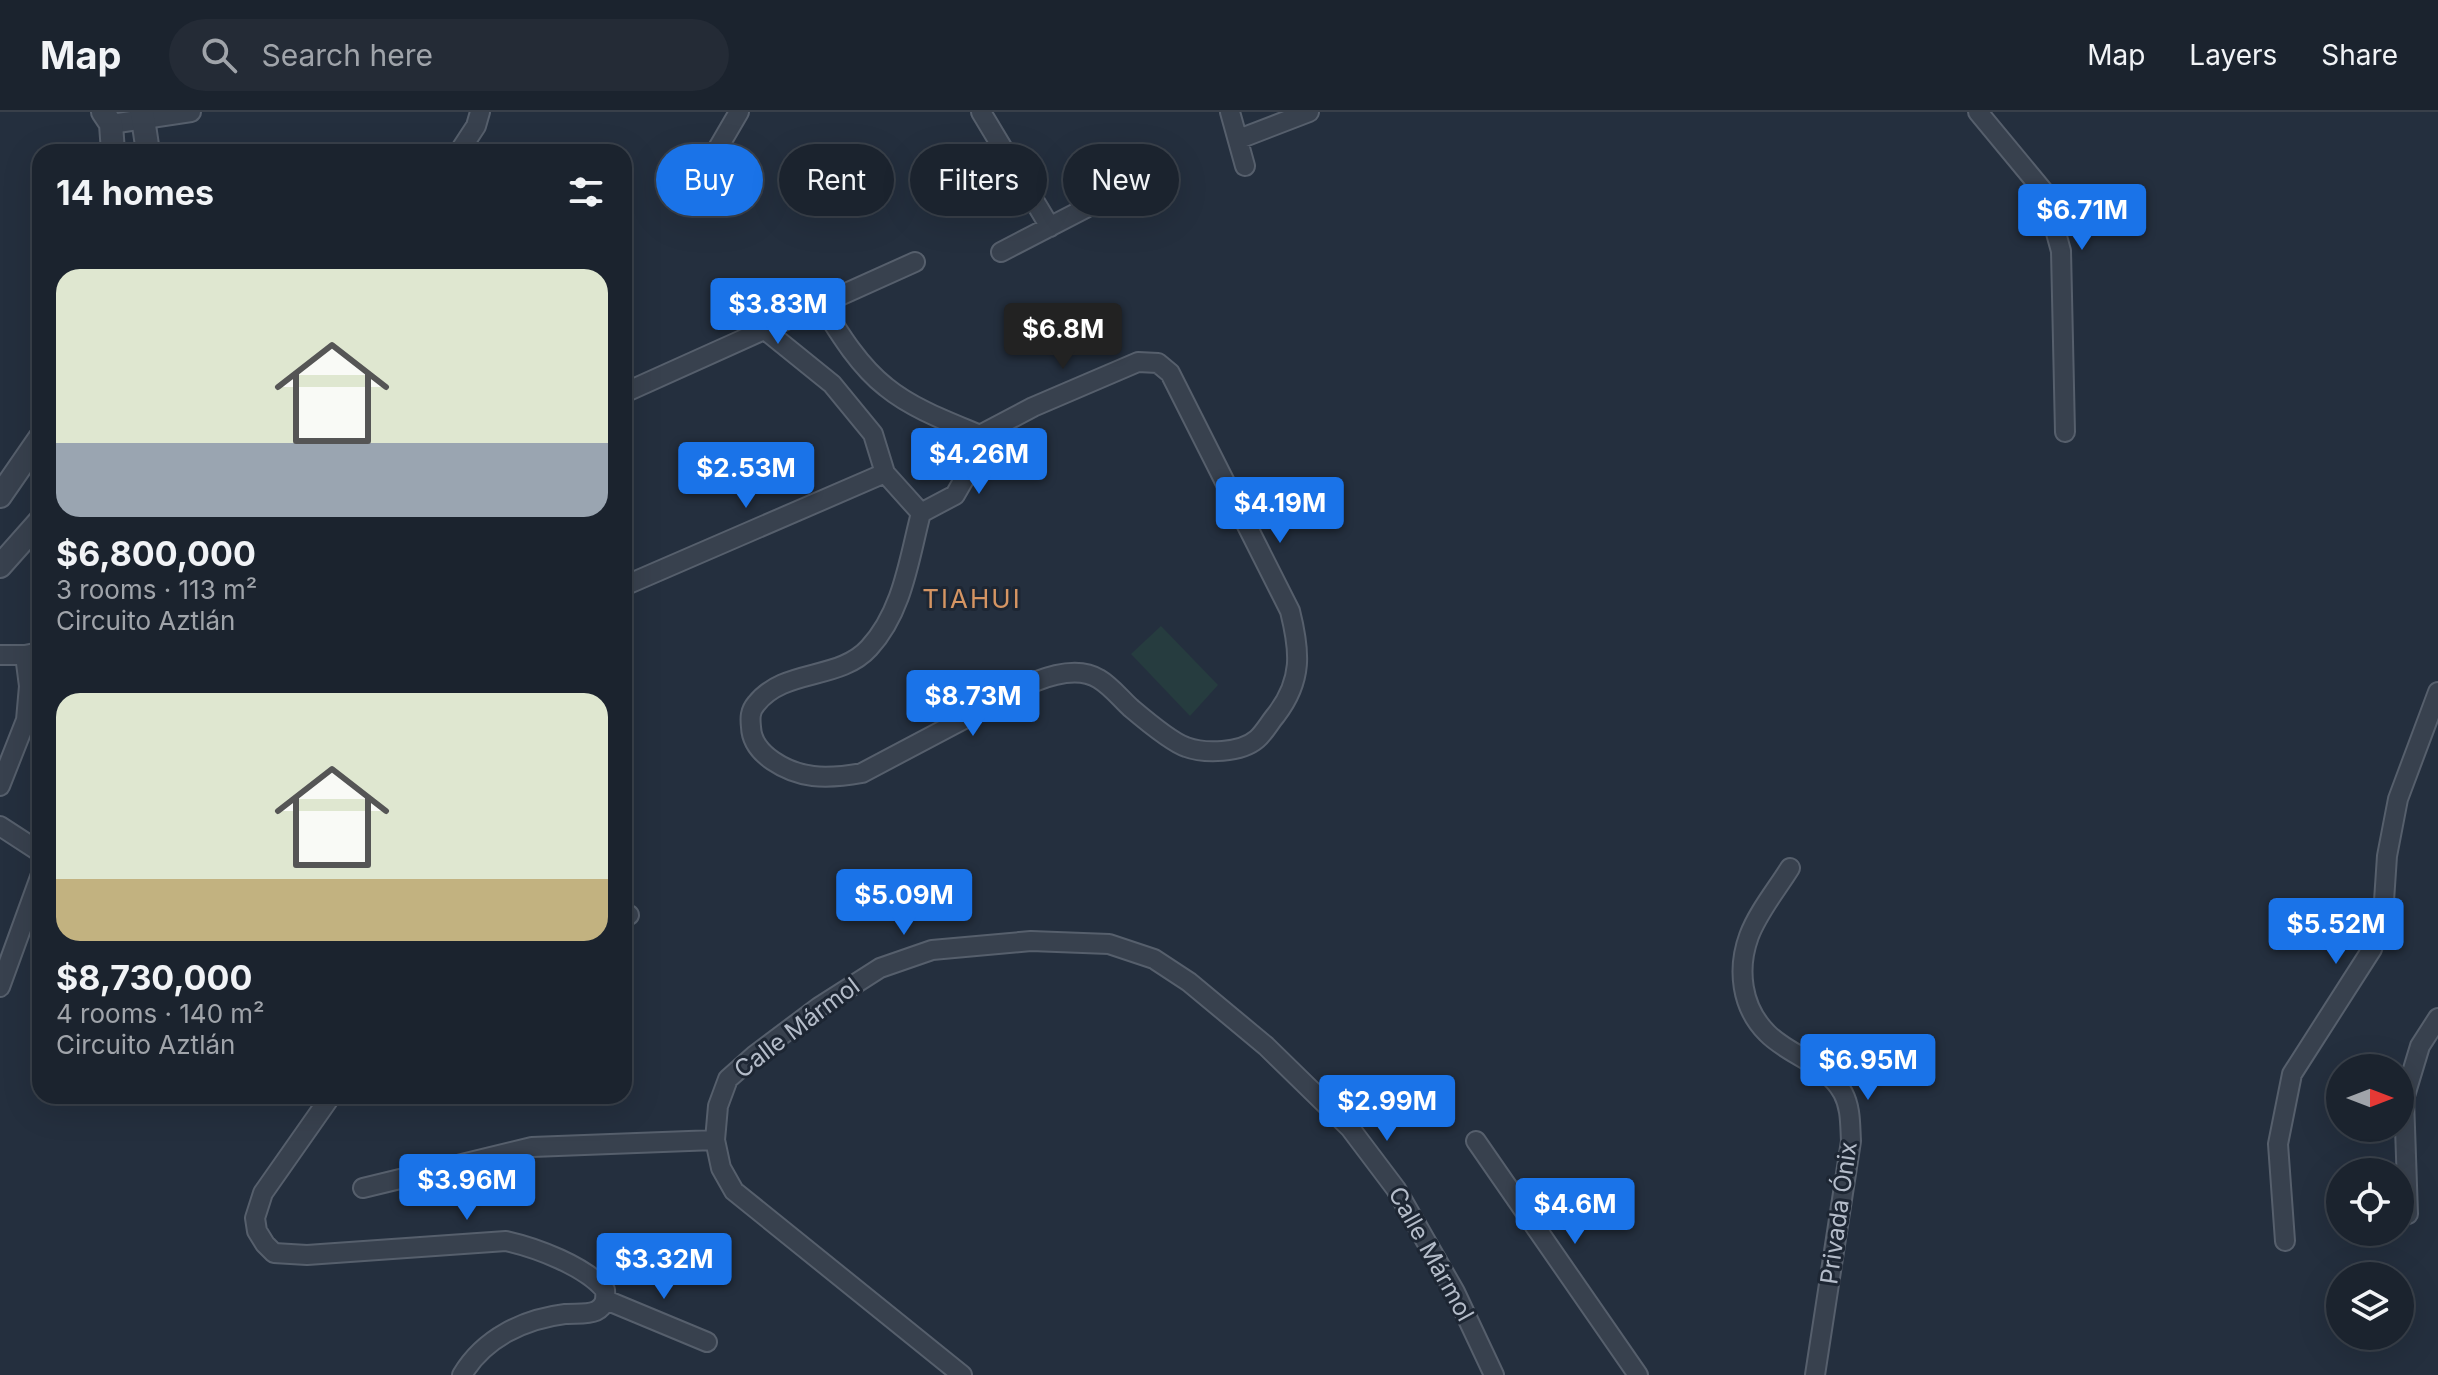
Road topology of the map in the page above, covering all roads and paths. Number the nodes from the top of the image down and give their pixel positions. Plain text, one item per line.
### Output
1 (191, 112) edge
2 (480, 112) edge
3 (739, 112) edge
4 (981, 112) edge
5 (1230, 112) edge
6 (1309, 112) edge
7 (1978, 112) edge
8 (143, 115) edge
9 (107, 118) edge
10 (1239, 139) junction
11 (112, 144) edge
12 (147, 144) edge
13 (464, 144) edge
14 (720, 144) edge
15 (1245, 166) dead end
16 (1071, 216) edge
17 (1050, 227) junction
18 (1001, 252) dead end
19 (915, 262) dead end
20 (821, 304) junction
21 (764, 329) junction
22 (632, 389) edge
23 (2065, 432) dead end
24 (980, 435) junction
25 (32, 450) edge
26 (885, 473) junction
27 (0, 496) edge
28 (921, 513) junction
29 (32, 530) edge
30 (0, 566) edge
31 (632, 583) edge
32 (32, 654) edge
33 (0, 655) edge
34 (32, 662) edge
35 (2438, 692) edge
36 (0, 786) edge
37 (0, 826) edge
38 (32, 847) edge
39 (1790, 868) dead end
40 (32, 899) edge
41 (0, 987) edge
42 (2438, 1018) edge
43 (325, 1104) edge
44 (715, 1140) junction
45 (1476, 1141) dead end
46 (2406, 1158) edge
47 (363, 1188) dead end
48 (2285, 1241) dead end
49 (606, 1300) junction
50 (707, 1342) dead end
51 (462, 1375) edge
52 (962, 1375) edge
53 (1494, 1375) edge
54 (1638, 1375) edge
55 (1815, 1375) edge

1 - 8 street
2 - 13 street
3 - 14 street
4 - 17 street
5 - 10 street
6 - 10 street
7 - 23 street
8 - 9 street
8 - 12 street
9 - 11 street
10 - 15 street
16 - 17 street
17 - 18 street
19 - 20 street
20 - 21 street
20 - 24 street
21 - 22 street
21 - 26 street
24 - 28 street
24 - 28 street
25 - 27 street
26 - 28 street
26 - 31 street
29 - 30 street
32 - 33 street
34 - 36 street
35 - 48 street
37 - 38 street
39 - 55 street, Privada Ónix
40 - 41 street
42 - 46 street
43 - 49 street
44 - 47 street
44 - 52 street, Calle Mármol
44 - 53 street, Calle Mármol
45 - 54 street
49 - 50 street
49 - 51 street

